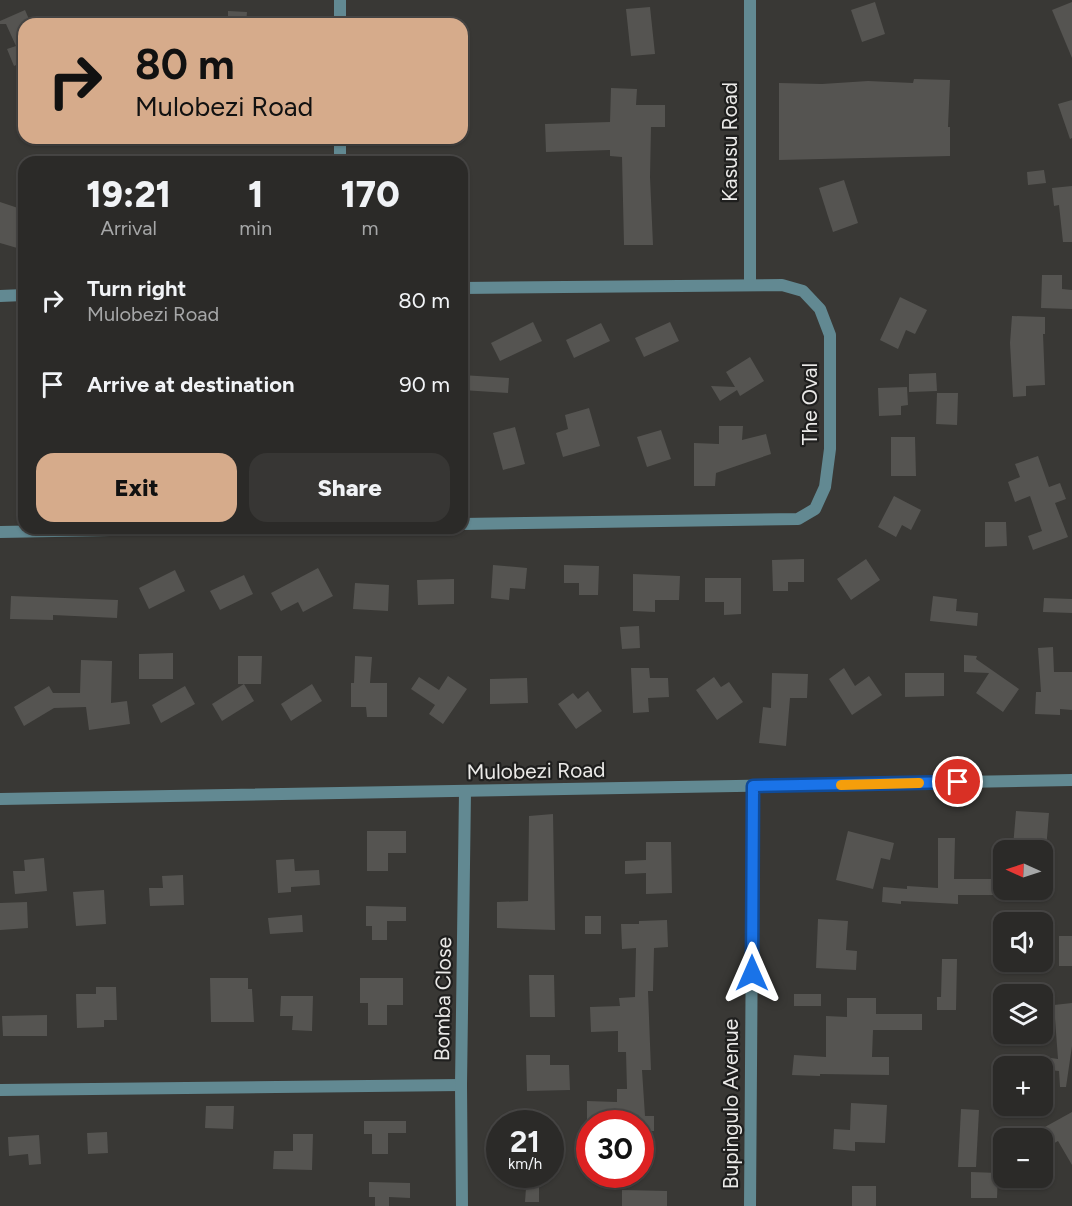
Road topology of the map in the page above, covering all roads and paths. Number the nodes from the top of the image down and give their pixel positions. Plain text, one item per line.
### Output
1 (340, 0) edge
2 (750, 0) edge
3 (340, 18) edge
4 (750, 284) junction
5 (468, 288) edge
6 (18, 295) edge
7 (0, 296) edge
8 (468, 524) edge
9 (0, 531) edge
10 (18, 531) edge
11 (1072, 780) edge
12 (753, 786) junction
13 (465, 792) junction
14 (0, 799) edge
15 (461, 1085) junction
16 (0, 1090) edge
17 (462, 1206) edge
18 (750, 1206) edge

1 - 3 street
2 - 4 street, Kasusu Road
4 - 5 street, The Oval
4 - 8 street, The Oval
6 - 7 street
9 - 10 street
11 - 12 street, Mulobezi Road
12 - 13 street, Mulobezi Road
12 - 18 street, Bupingulo Avenue
13 - 14 street, Mulobezi Road
13 - 15 street, Bomba Close
15 - 16 street
15 - 17 street, Bomba Close

